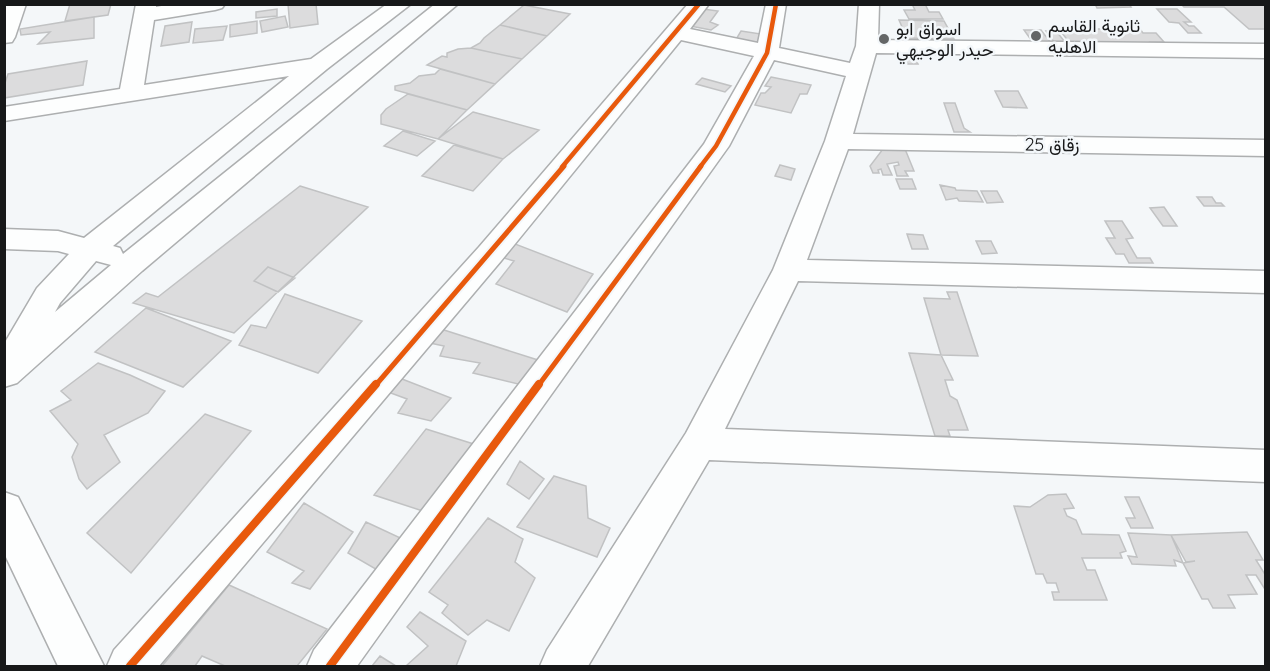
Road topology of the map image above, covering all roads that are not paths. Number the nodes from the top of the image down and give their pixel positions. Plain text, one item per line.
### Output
1 (16, 4) edge
2 (215, 4) edge
3 (401, 4) edge
4 (448, 4) edge
5 (699, 4) edge
6 (776, 4) edge
7 (869, 4) edge
8 (145, 10) edge
9 (676, 32) junction
10 (4, 37) edge
11 (1266, 51) edge
12 (768, 53) junction
13 (863, 59) junction
14 (319, 64) junction
15 (131, 93) junction
16 (4, 114) edge
17 (838, 141) junction
18 (1266, 148) edge
19 (4, 239) edge
20 (91, 248) junction
21 (131, 264) junction
22 (788, 270) junction
23 (1266, 282) edge
24 (5, 375) edge
25 (699, 444) junction
26 (1266, 466) edge
27 (4, 509) edge
28 (81, 666) edge
29 (130, 666) edge
30 (330, 666) edge
31 (563, 666) edge

1 - 10 street
2 - 8 street
3 - 14 street
4 - 21 street
5 - 9 street
6 - 12 street
7 - 13 street
8 - 15 street
9 - 12 street
9 - 29 street
11 - 13 street
12 - 13 street
12 - 30 street
13 - 17 street
14 - 15 street
14 - 20 street
15 - 16 street
17 - 18 street, زقاق 25
17 - 22 street
19 - 20 street
20 - 21 street
20 - 24 street
21 - 24 street
22 - 23 street
22 - 25 street
25 - 26 street
25 - 31 street
27 - 28 street

